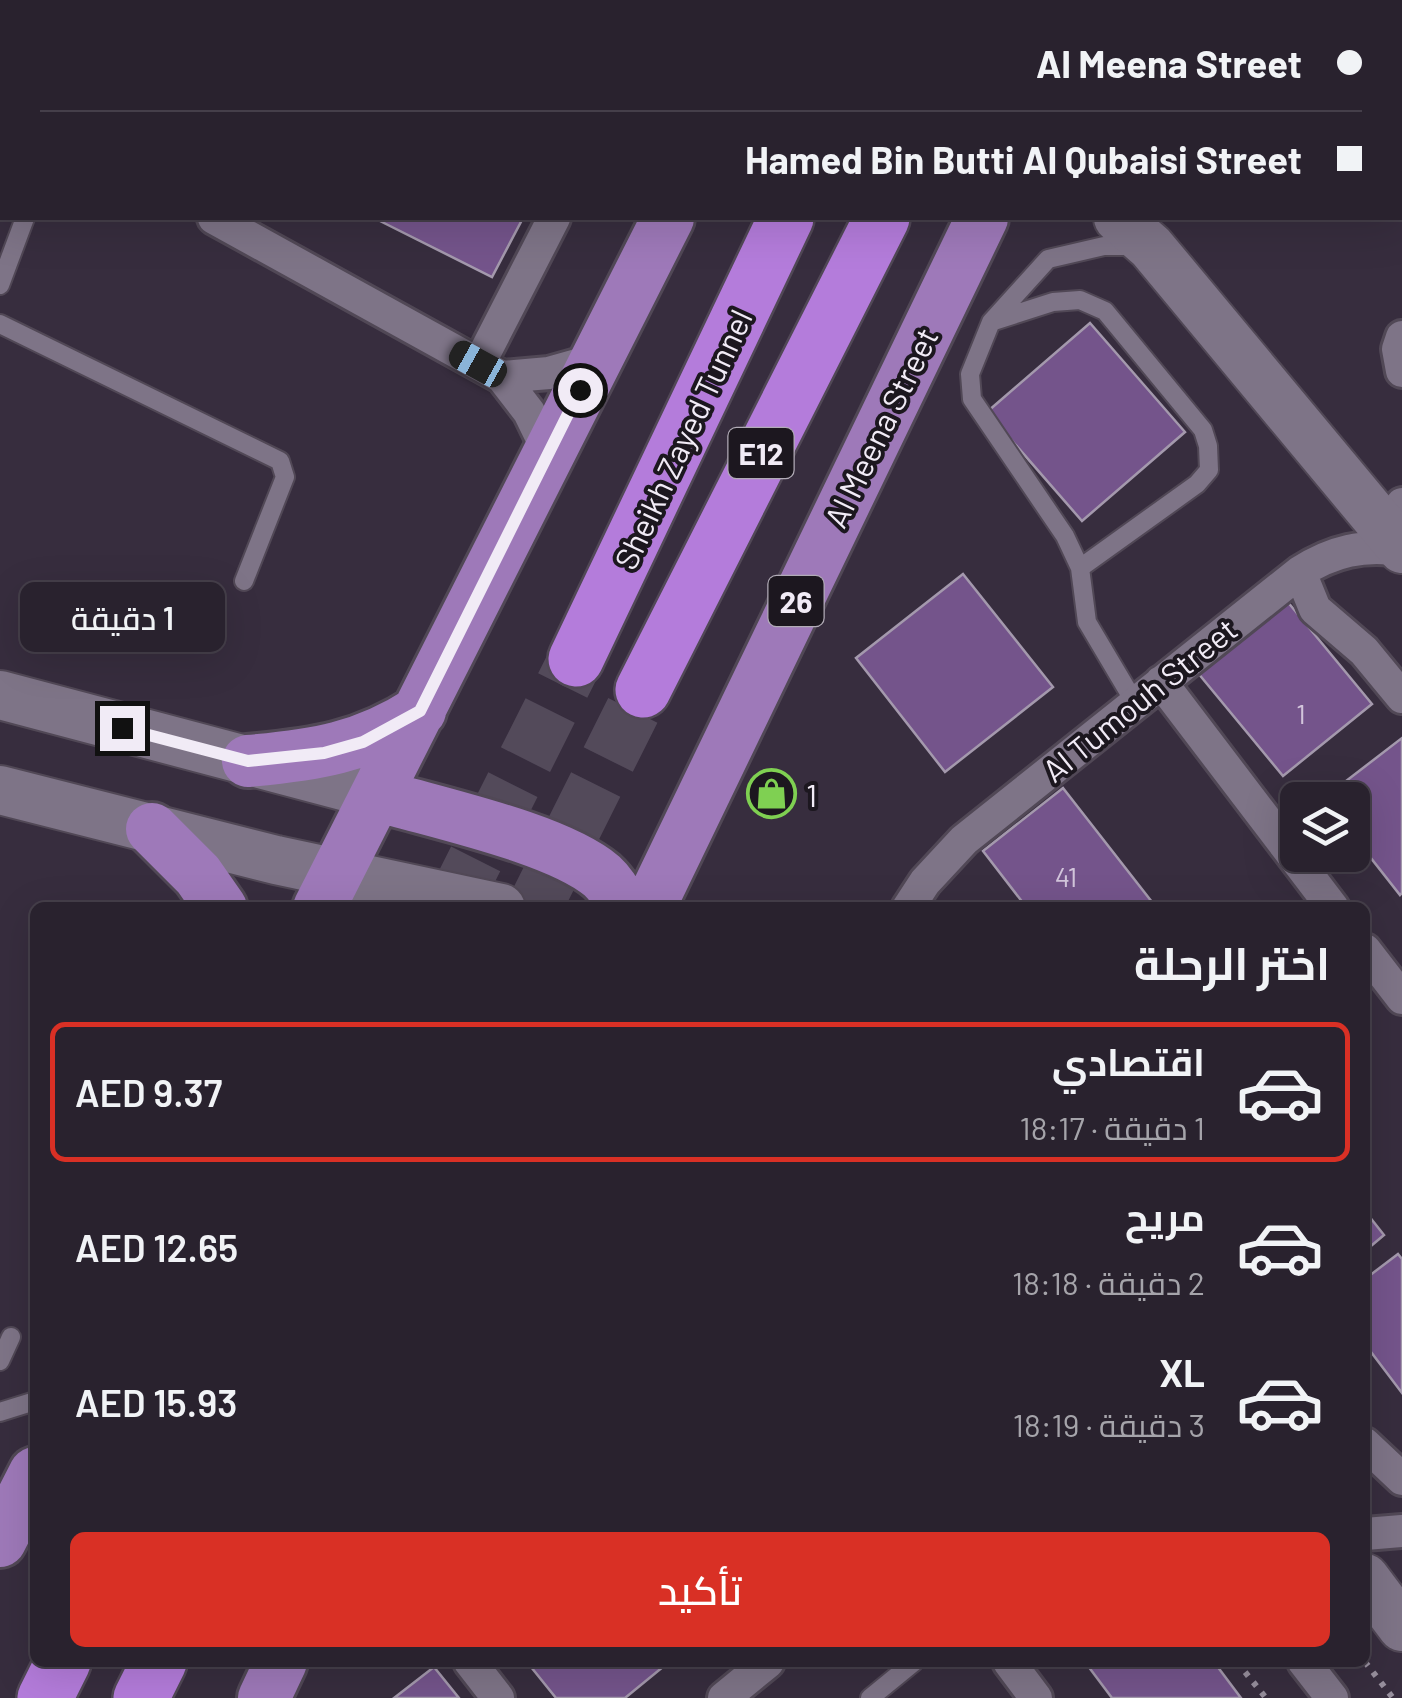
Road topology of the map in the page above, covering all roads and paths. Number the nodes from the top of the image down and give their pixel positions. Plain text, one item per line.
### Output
1 (24, 220) edge
2 (218, 220) edge
3 (553, 220) edge
4 (667, 220) edge
5 (785, 220) edge
6 (881, 220) edge
7 (981, 220) edge
8 (1135, 227) edge
9 (0, 285) edge
10 (991, 322) junction
11 (0, 324) edge
12 (1402, 336) edge
13 (595, 360) junction
14 (490, 371) junction
15 (1402, 371) edge
16 (548, 451) junction
17 (1398, 533) edge
18 (1080, 568) junction
19 (1300, 572) junction
20 (244, 581) dead end
21 (576, 659) tunnel mouth
22 (1160, 682) junction
23 (643, 690) tunnel mouth
24 (0, 695) edge
25 (1402, 697) edge
26 (1135, 703) junction
27 (420, 711) junction
28 (248, 761) junction
29 (0, 790) edge
30 (378, 795) junction
31 (152, 829) junction
32 (328, 891) edge
33 (916, 894) edge
34 (217, 902) edge
35 (439, 902) edge
36 (621, 902) edge
37 (653, 902) edge
38 (1328, 902) edge
39 (1370, 956) edge
40 (1402, 998) edge
41 (11, 1336) dead end
42 (0, 1361) edge
43 (30, 1403) edge
44 (0, 1412) edge
45 (1370, 1449) edge
46 (1402, 1479) edge
47 (30, 1483) edge
48 (1402, 1530) edge
49 (1370, 1533) edge
50 (0, 1542) edge
51 (1370, 1585) edge
52 (1402, 1627) edge
53 (60, 1667) edge
54 (156, 1667) edge
55 (474, 1667) edge
56 (762, 1667) edge
57 (908, 1667) edge
58 (1012, 1667) edge
59 (1241, 1667) edge
60 (1369, 1667) edge
61 (1033, 1697) edge
62 (45, 1698) edge
63 (141, 1698) edge
64 (498, 1698) edge
65 (724, 1698) edge
66 (870, 1698) edge
67 (1266, 1698) edge
68 (1393, 1698) edge

1 - 9 lane
2 - 14 street
3 - 14 street
4 - 13 main road
5 - 21 highway, Sheikh Zayed Tunnel / E12
6 - 23 highway, E12
7 - 37 main road, Al Meena Street / 26
8 - 10 lane
8 - 17 main road
10 - 18 lane
10 - 18 lane
11 - 20 lane
12 - 15 street
13 - 14 street
13 - 16 main road
14 - 16 street
16 - 27 main road
17 - 19 street, Al Tumouh Street
18 - 26 lane
19 - 22 street, Al Tumouh Street
19 - 25 street
22 - 26 street, Al Tumouh Street
22 - 38 street
24 - 28 main road
26 - 33 street, Al Tumouh Street
27 - 28 main road
27 - 30 main road
28 - 30 main road
29 - 31 main road
30 - 32 main road
30 - 36 main road
31 - 32 main road
31 - 34 main road
32 - 35 main road
39 - 40 street
41 - 42 lane
43 - 44 lane
45 - 46 street
47 - 50 main road
48 - 49 street
51 - 52 main road
53 - 62 highway
54 - 63 highway
55 - 64 street
56 - 65 street
57 - 66 lane
58 - 61 street
59 - 67 path
60 - 68 path

